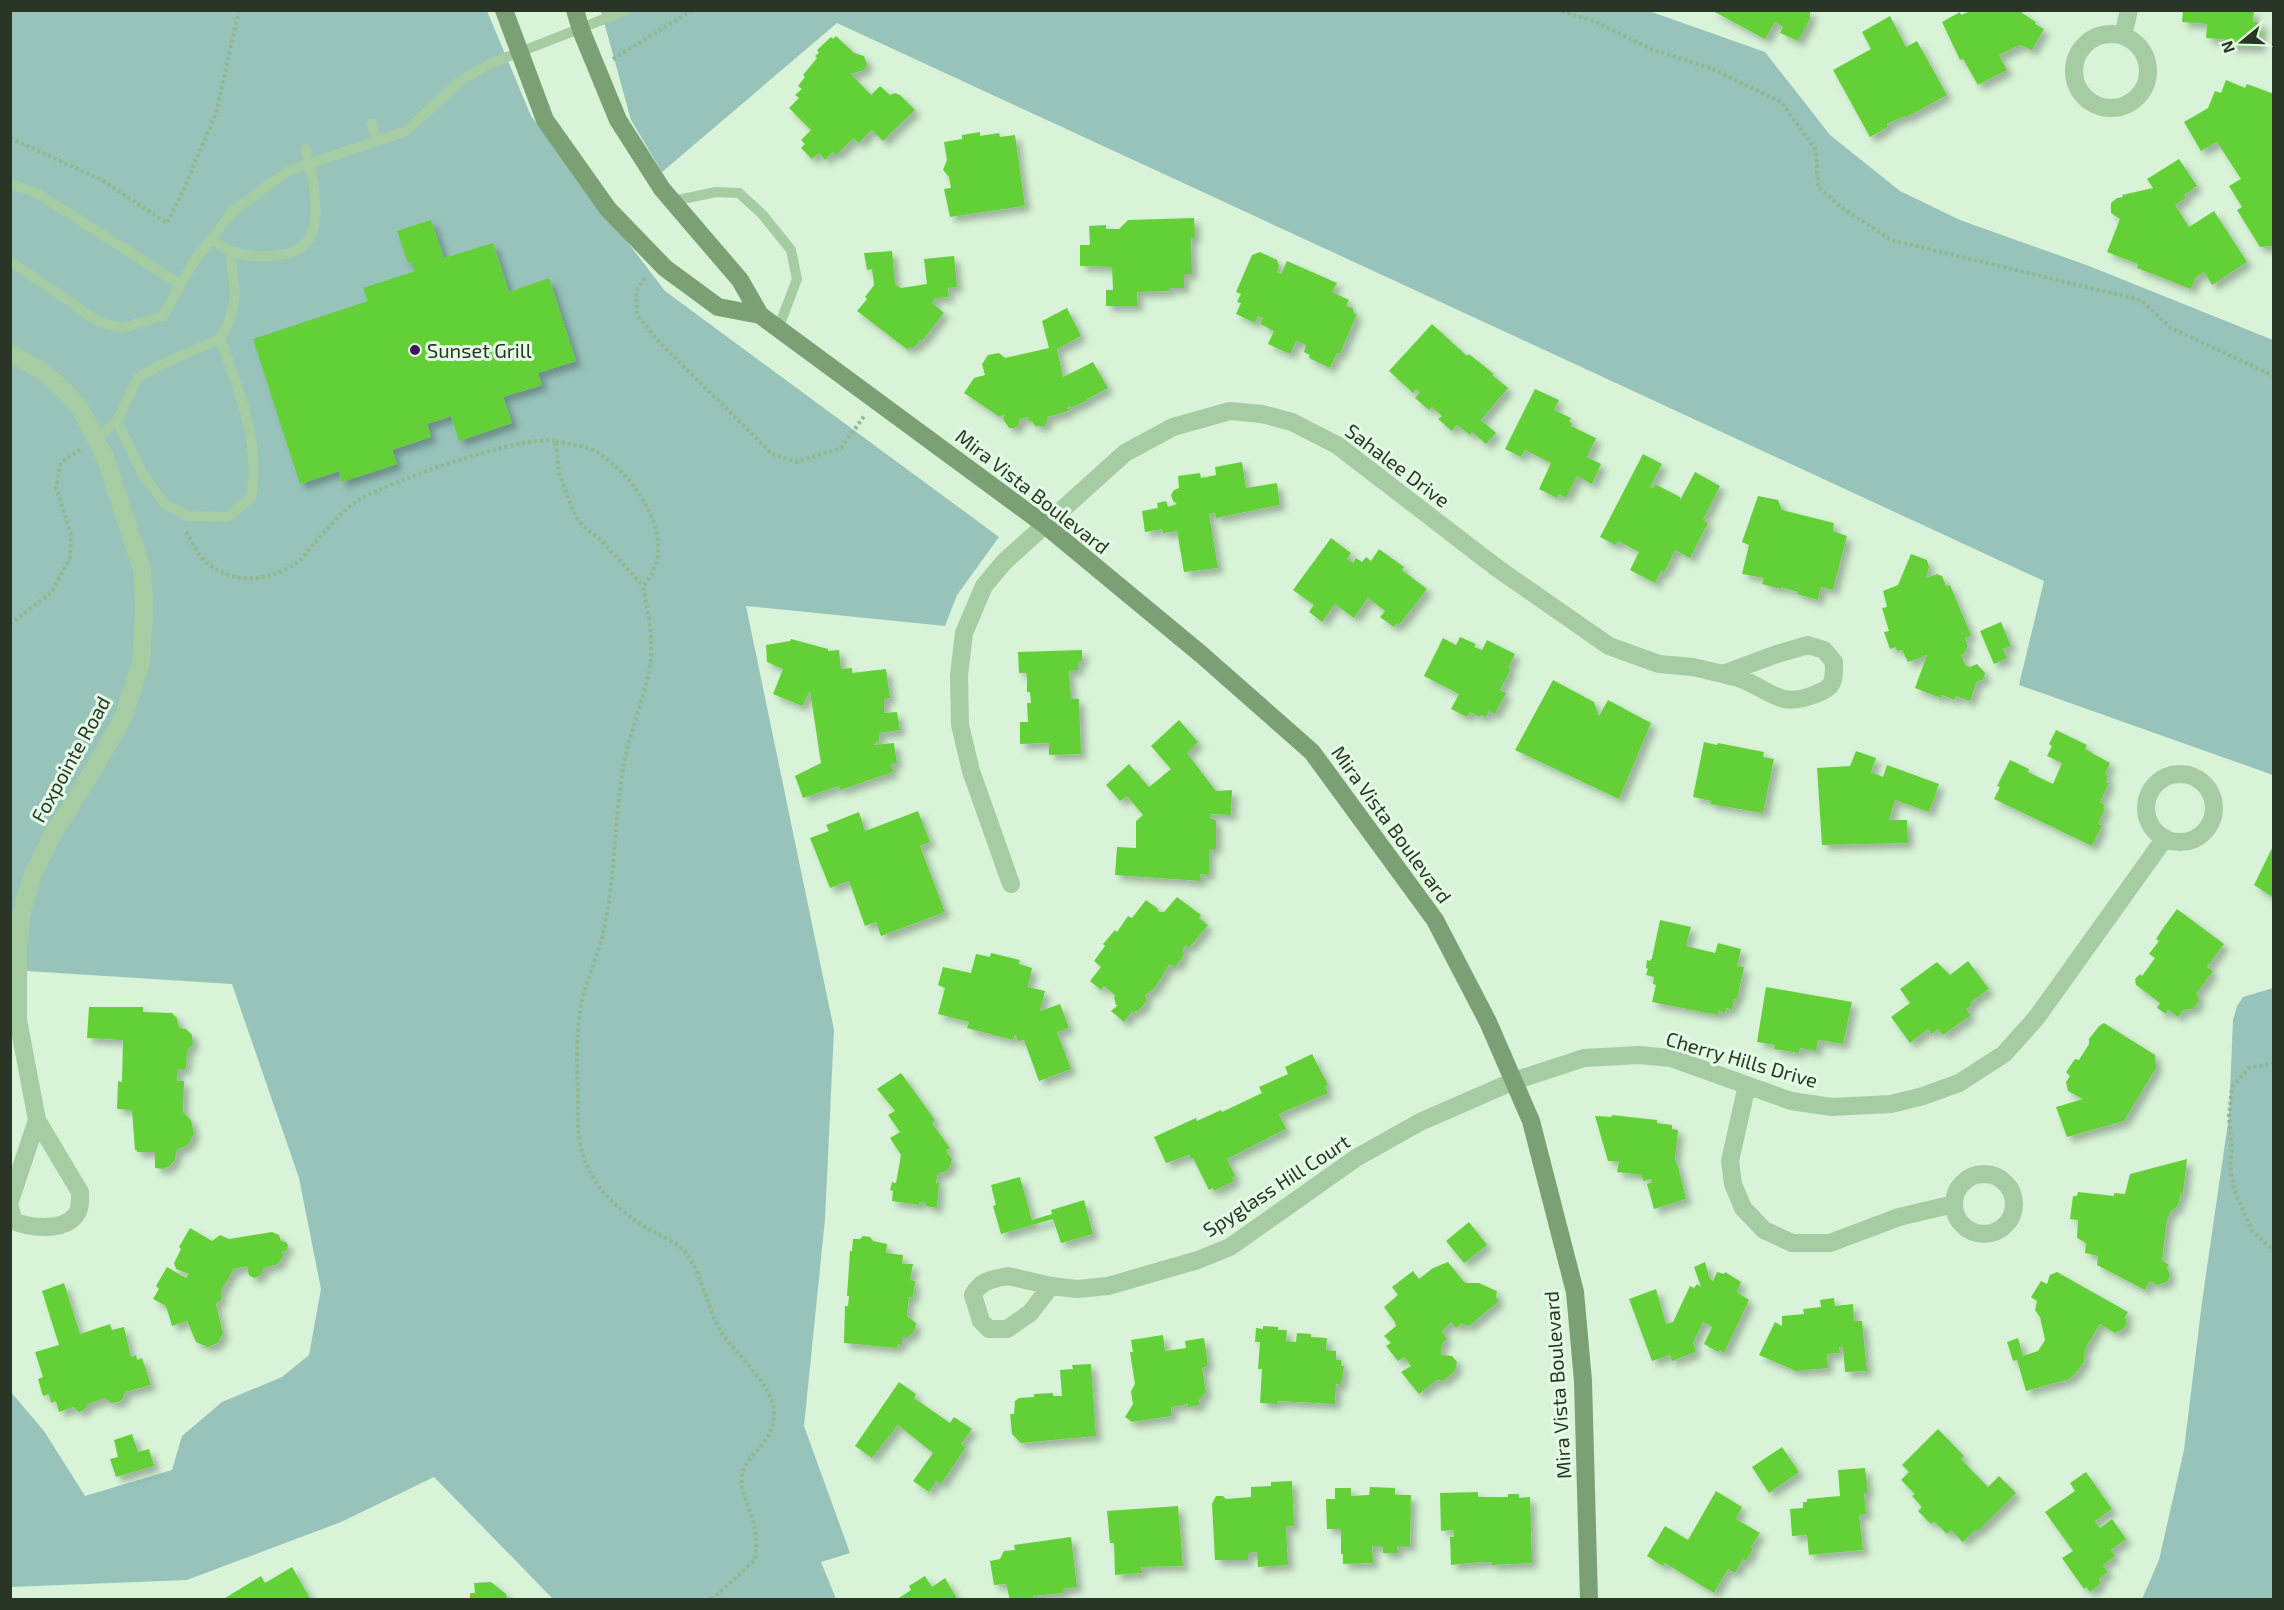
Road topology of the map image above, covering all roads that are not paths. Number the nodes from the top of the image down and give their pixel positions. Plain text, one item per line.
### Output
1 (504, 10) edge
2 (575, 10) edge
3 (627, 10) edge
4 (2129, 10) edge
5 (581, 30) junction
6 (2123, 36) junction
7 (518, 52) junction
8 (372, 123) dead end
9 (376, 141) junction
10 (305, 149) dead end
11 (309, 163) junction
12 (10, 184) edge
13 (673, 201) junction
14 (212, 239) junction
15 (230, 251) junction
16 (10, 261) edge
17 (181, 285) junction
18 (760, 315) junction
19 (778, 329) junction
20 (220, 339) junction
21 (10, 353) edge
22 (117, 421) junction
23 (96, 439) junction
24 (1045, 525) junction
25 (1723, 674) junction
26 (2165, 838) dead end
27 (1011, 884) dead end
28 (1514, 1081) junction
29 (1747, 1085) junction
30 (38, 1120) junction
31 (10, 1201) edge
32 (1953, 1204) dead end
33 (10, 1207) edge
34 (1051, 1286) dead end
35 (1589, 1599) edge

1 - 7 street, Mira Vista Boulevard
2 - 5 street, Mira Vista Boulevard
3 - 5 lane
4 - 6 street
5 - 7 lane
5 - 13 street, Mira Vista Boulevard
6 - 6 street
7 - 9 lane
7 - 18 street, Mira Vista Boulevard
8 - 9 lane
9 - 11 lane
10 - 11 lane
11 - 14 lane
11 - 15 lane
12 - 17 lane
13 - 18 street, Mira Vista Boulevard
13 - 19 lane
14 - 15 lane
14 - 17 lane
15 - 20 lane
16 - 17 lane
18 - 19 street, Mira Vista Boulevard
19 - 24 street, Mira Vista Boulevard
20 - 22 lane
20 - 22 lane
21 - 23 street, Foxpointe Road
22 - 23 lane
23 - 30 street, Foxpointe Road
24 - 25 street, Sahalee Drive
24 - 27 street, Sahalee Drive
24 - 28 street, Mira Vista Boulevard
25 - 25 street, Sahalee Drive
26 - 29 street, Cherry Hills Drive
28 - 29 street, Cherry Hills Drive
28 - 34 street, Spyglass Hill Court
28 - 35 street, Mira Vista Boulevard
29 - 32 street
30 - 31 street
30 - 33 street, Foxpointe Road

